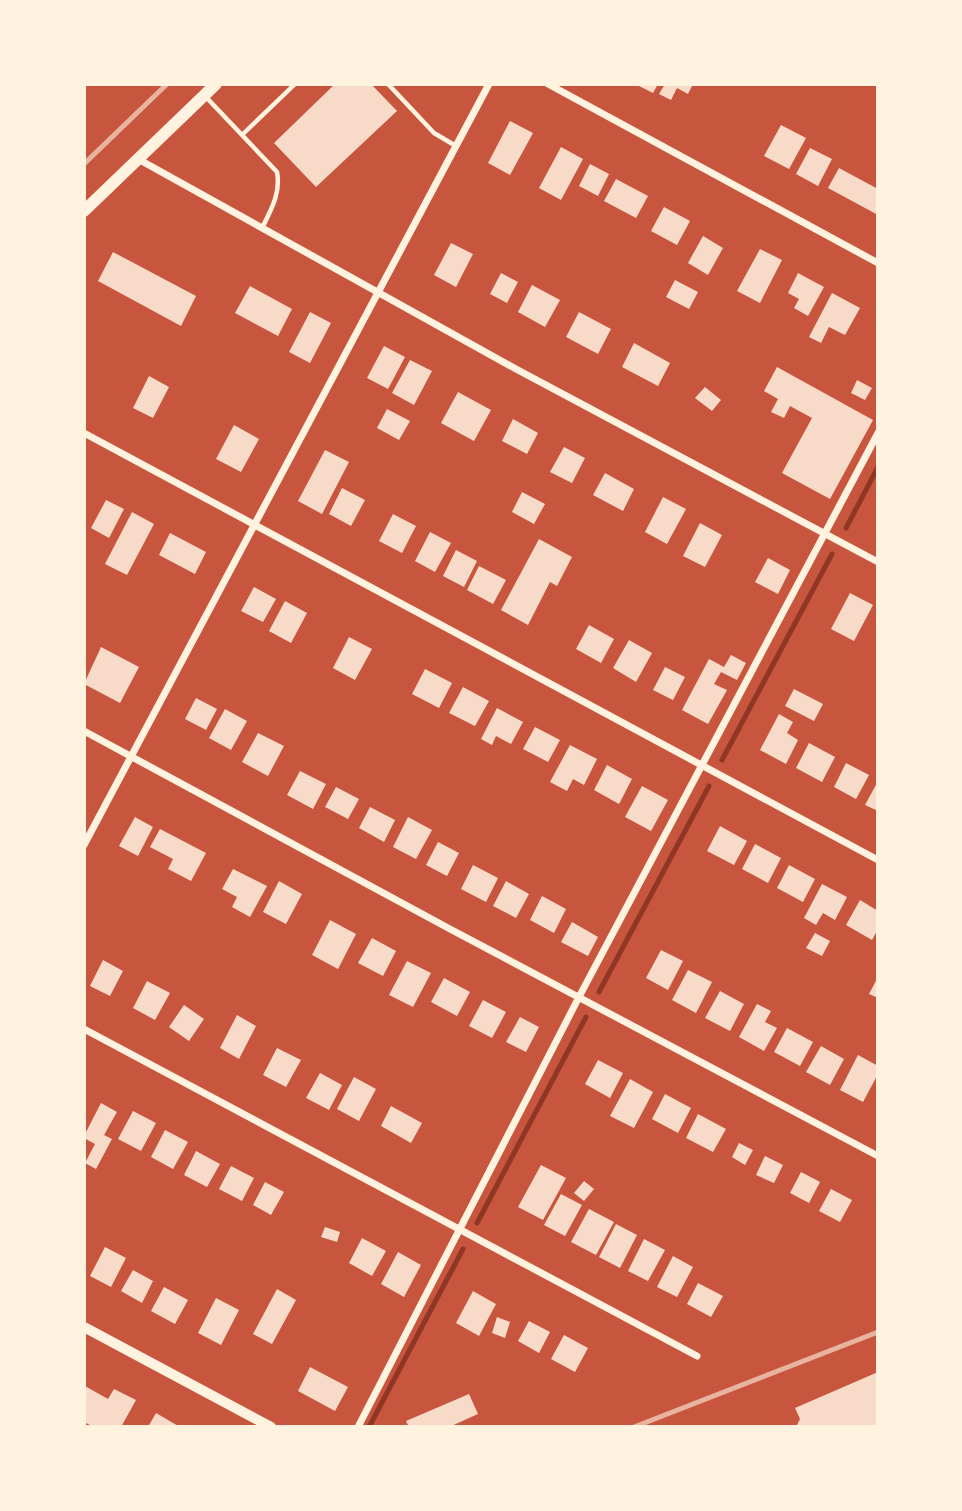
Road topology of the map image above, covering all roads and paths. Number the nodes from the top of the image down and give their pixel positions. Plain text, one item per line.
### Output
1 (216, 84) edge
2 (295, 84) edge
3 (388, 84) edge
4 (489, 84) edge
5 (548, 84) edge
6 (205, 95) junction
7 (243, 134) junction
8 (456, 146) junction
9 (138, 159) junction
10 (84, 211) edge
11 (262, 228) junction
12 (878, 263) edge
13 (377, 292) junction
14 (84, 433) edge
15 (878, 433) edge
16 (254, 524) junction
17 (824, 533) junction
18 (878, 562) edge
19 (84, 731) edge
20 (131, 757) junction
21 (702, 766) junction
22 (84, 845) edge
23 (878, 860) edge
24 (579, 997) junction
25 (84, 1029) edge
26 (878, 1156) edge
27 (458, 1230) junction
28 (84, 1327) edge
29 (697, 1356) dead end
30 (271, 1427) edge
31 (358, 1427) edge

1 - 6 main road
2 - 7 lane
3 - 8 lane
4 - 8 street
5 - 12 street
6 - 7 lane
6 - 9 main road
7 - 11 lane
8 - 13 street
9 - 10 main road
9 - 11 street
11 - 13 street
13 - 16 street
13 - 17 street
14 - 16 street
15 - 17 street
16 - 20 street
16 - 21 street
17 - 18 street
17 - 21 street
19 - 20 street
20 - 22 street
20 - 24 street
21 - 23 street
21 - 24 street
24 - 26 street
24 - 27 street
25 - 27 street
27 - 29 street
27 - 31 street
28 - 30 street

